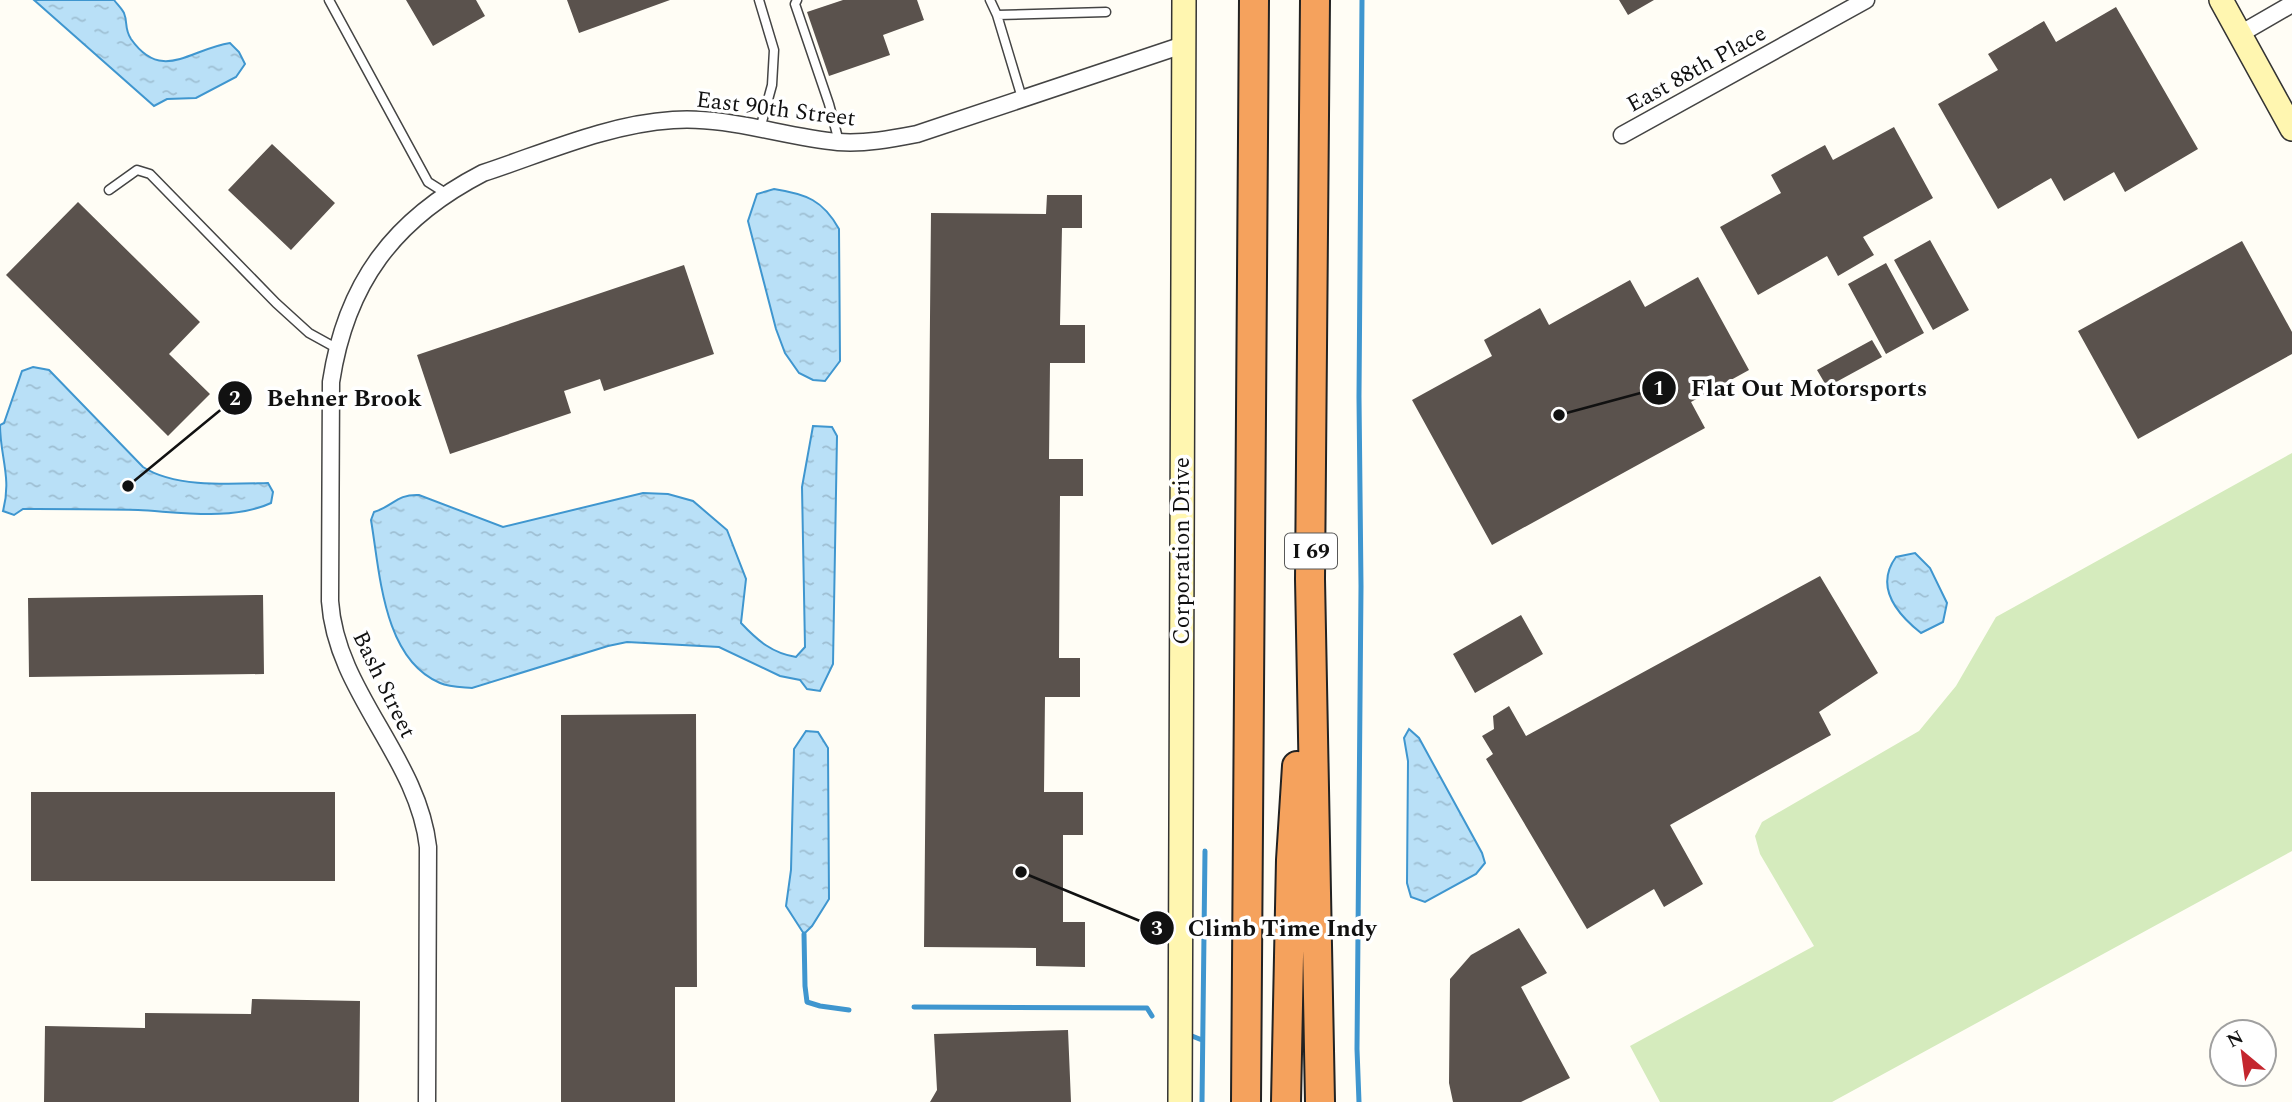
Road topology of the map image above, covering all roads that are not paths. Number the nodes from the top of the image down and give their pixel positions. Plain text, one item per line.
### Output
1 (329, 0) edge
2 (759, 0) edge
3 (797, 0) edge
4 (990, 0) edge
5 (1184, 0) edge
6 (1254, 0) edge
7 (1315, 0) edge
8 (1866, 0) edge
9 (2221, 0) edge
10 (2292, 4) edge
11 (1106, 12) dead end
12 (997, 15) junction
13 (2240, 34) junction
14 (1183, 45) junction
15 (1022, 98) junction
16 (760, 129) junction
17 (2292, 129) edge
18 (1622, 135) dead end
19 (839, 142) junction
20 (109, 190) dead end
21 (447, 194) junction
22 (361, 285) joint
23 (338, 349) junction
24 (1310, 579) junction
25 (427, 1102) edge
26 (1180, 1102) edge
27 (1246, 1102) edge
28 (1286, 1102) edge
29 (1320, 1102) edge

1 - 21 lane
2 - 16 lane
3 - 19 lane
4 - 12 lane
5 - 14 street, Corporation Drive
6 - 27 highway
7 - 24 highway, I 69
8 - 18 street, East 88th Place
9 - 13 street
10 - 13 street
11 - 12 lane
12 - 15 lane
13 - 17 street
14 - 15 street, East 90th Street
14 - 26 street, Corporation Drive
15 - 19 street, East 90th Street
16 - 19 street, East 90th Street
16 - 21 street, East 90th Street
20 - 23 lane
21 - 22 street, East 90th Street
22 - 23 street, Bash Street
23 - 25 street, Bash Street
24 - 28 highway
24 - 29 highway, I 69

